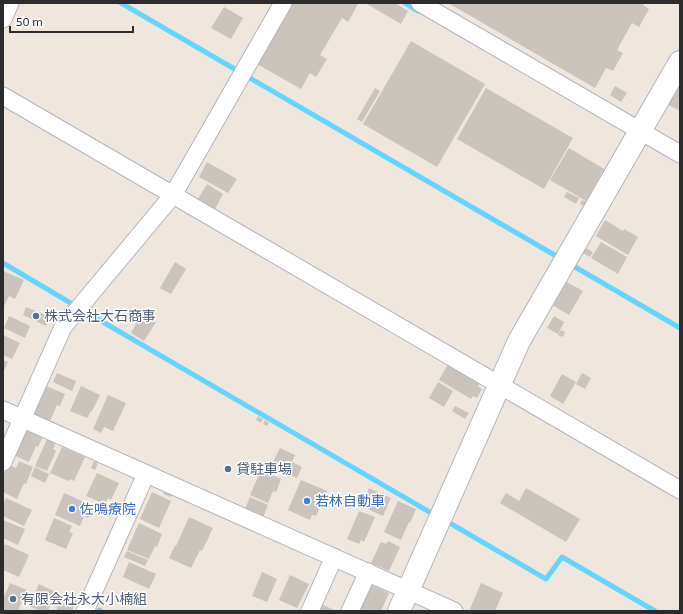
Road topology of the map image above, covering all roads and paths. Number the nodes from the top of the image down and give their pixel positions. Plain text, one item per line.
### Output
1 (10, 3) edge
2 (283, 3) edge
3 (420, 3) edge
4 (3, 19) edge
5 (680, 62) edge
6 (3, 96) edge
7 (640, 131) junction
8 (680, 154) edge
9 (173, 195) junction
10 (499, 385) junction
11 (3, 410) edge
12 (22, 419) junction
13 (3, 462) edge
14 (146, 474) junction
15 (680, 490) edge
16 (334, 557) junction
17 (368, 572) junction
18 (408, 591) junction
19 (86, 611) edge
20 (310, 611) edge
21 (350, 611) edge
22 (400, 611) edge
23 (454, 611) edge

1 - 4 street
2 - 9 street
3 - 7 street
5 - 7 street
6 - 9 street
7 - 8 street
7 - 10 street
9 - 10 street
9 - 12 street
10 - 15 street
10 - 18 street
11 - 12 street
12 - 13 street
12 - 14 street
14 - 16 street
14 - 19 street
16 - 17 street
16 - 20 street
17 - 18 street
17 - 21 street
18 - 22 street
18 - 23 street

